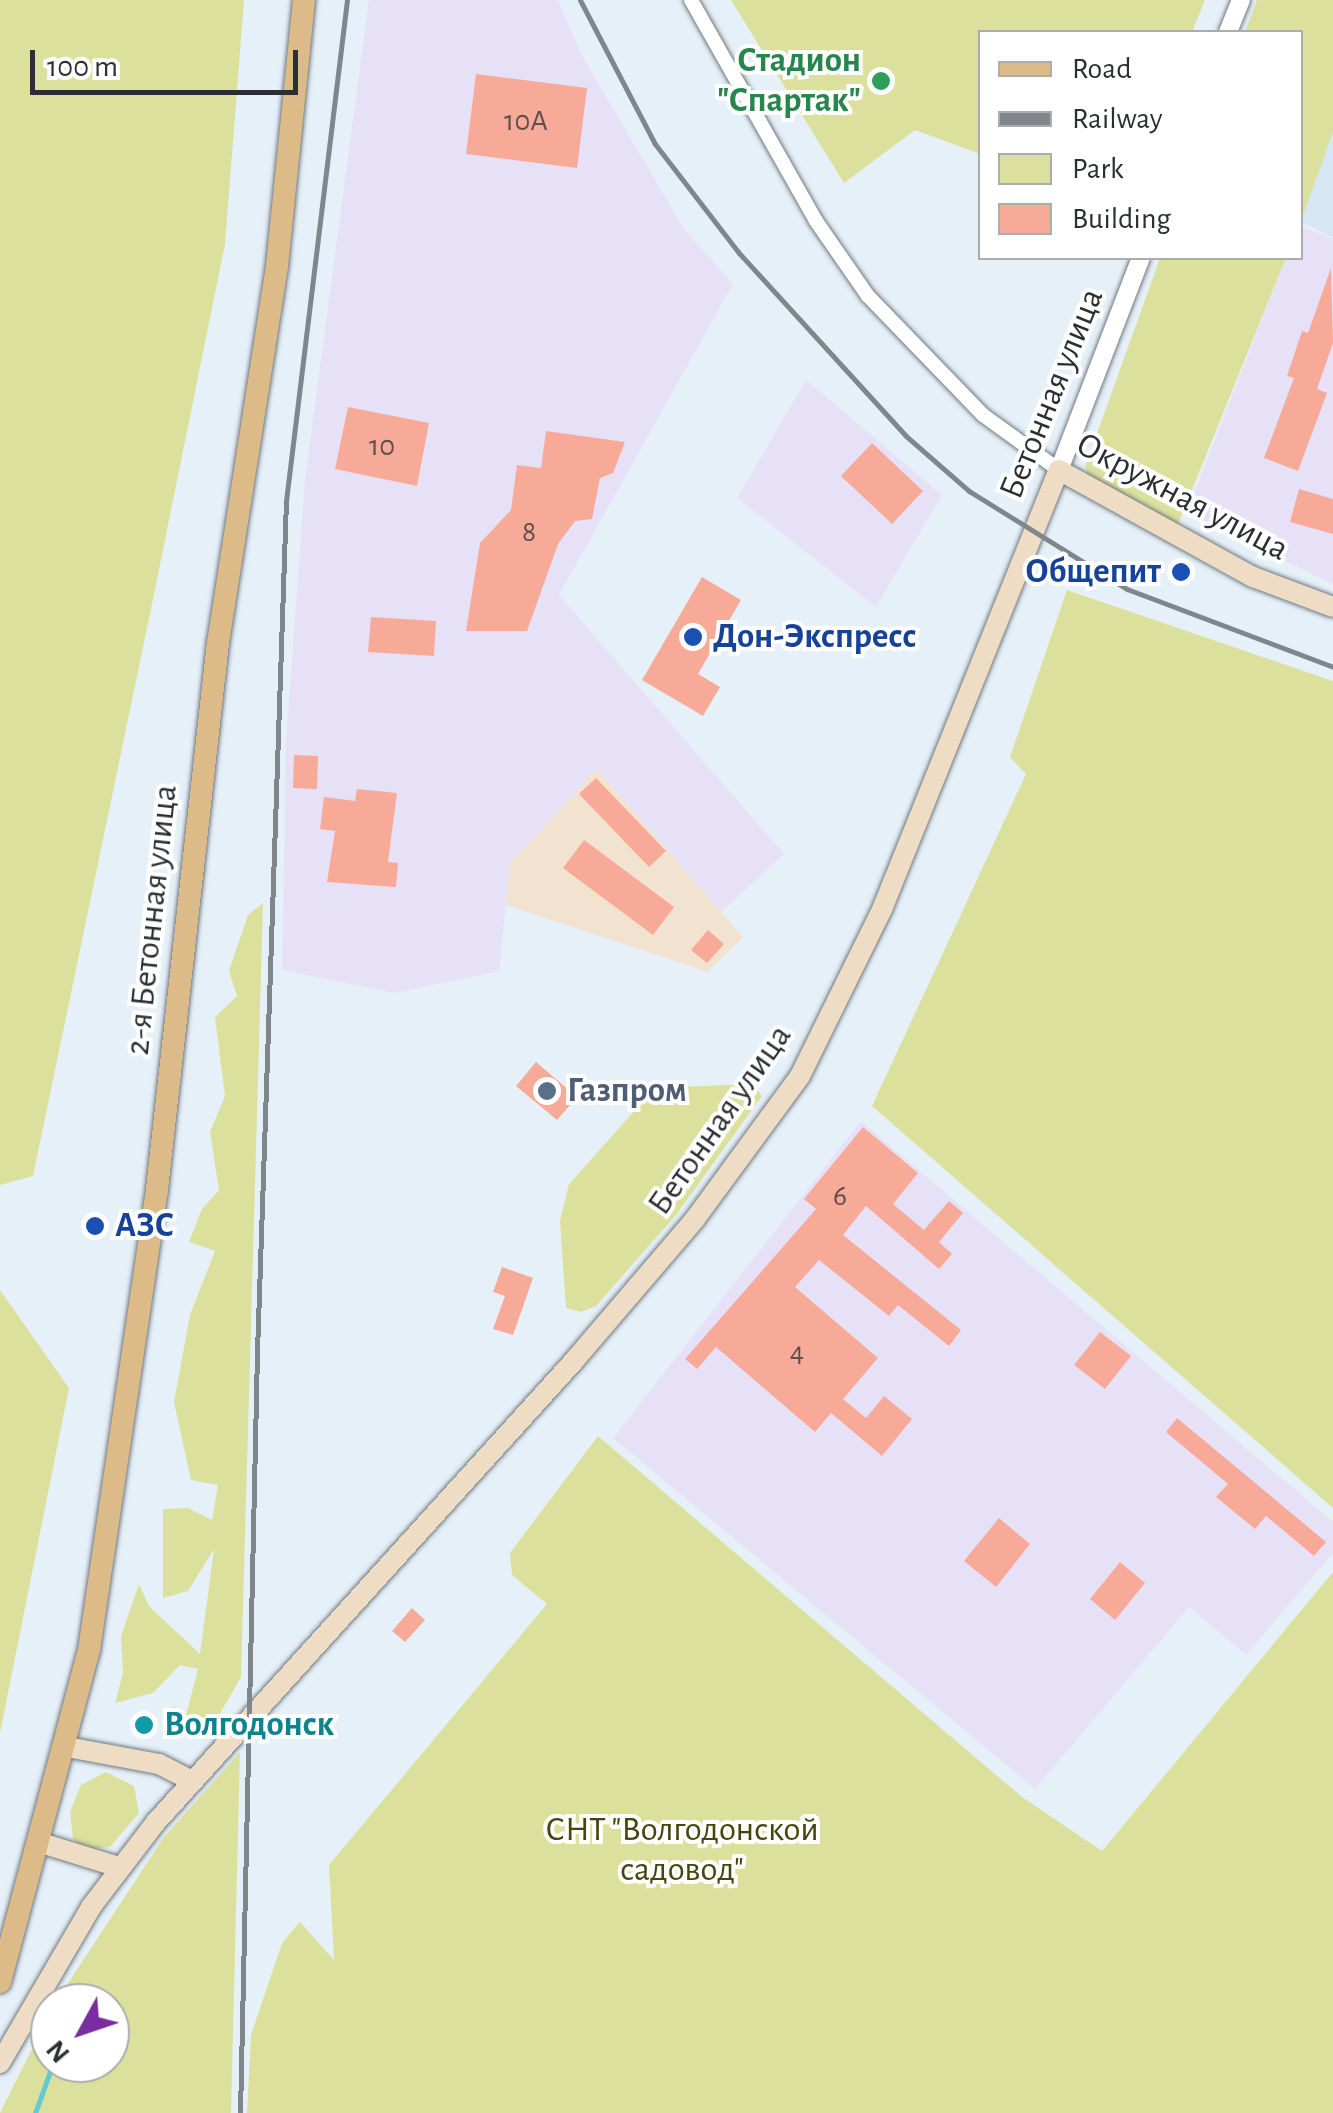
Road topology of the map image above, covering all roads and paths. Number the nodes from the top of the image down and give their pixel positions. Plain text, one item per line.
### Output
1 (304, 0) edge
2 (691, 0) edge
3 (1240, 0) edge
4 (1229, 30) edge
5 (1140, 260) edge
6 (1059, 470) junction
7 (1333, 607) edge
8 (67, 1747) junction
9 (192, 1781) junction
10 (38, 1842) junction
11 (119, 1867) junction
12 (0, 1942) edge
13 (0, 1982) edge
14 (0, 2064) edge

1 - 8 main road, 2-я Бетонная улица
2 - 6 street, Окружная улица
3 - 4 street
5 - 6 street, Бетонная улица
6 - 7 main road, Окружная улица
6 - 9 main road, Бетонная улица
8 - 9 main road
8 - 10 main road, 2-я Бетонная улица
9 - 11 main road, Бетонная улица
10 - 11 main road
10 - 12 main road, 2-я Бетонная улица
10 - 13 main road, 2-я Бетонная улица
11 - 14 main road, Бетонная улица

